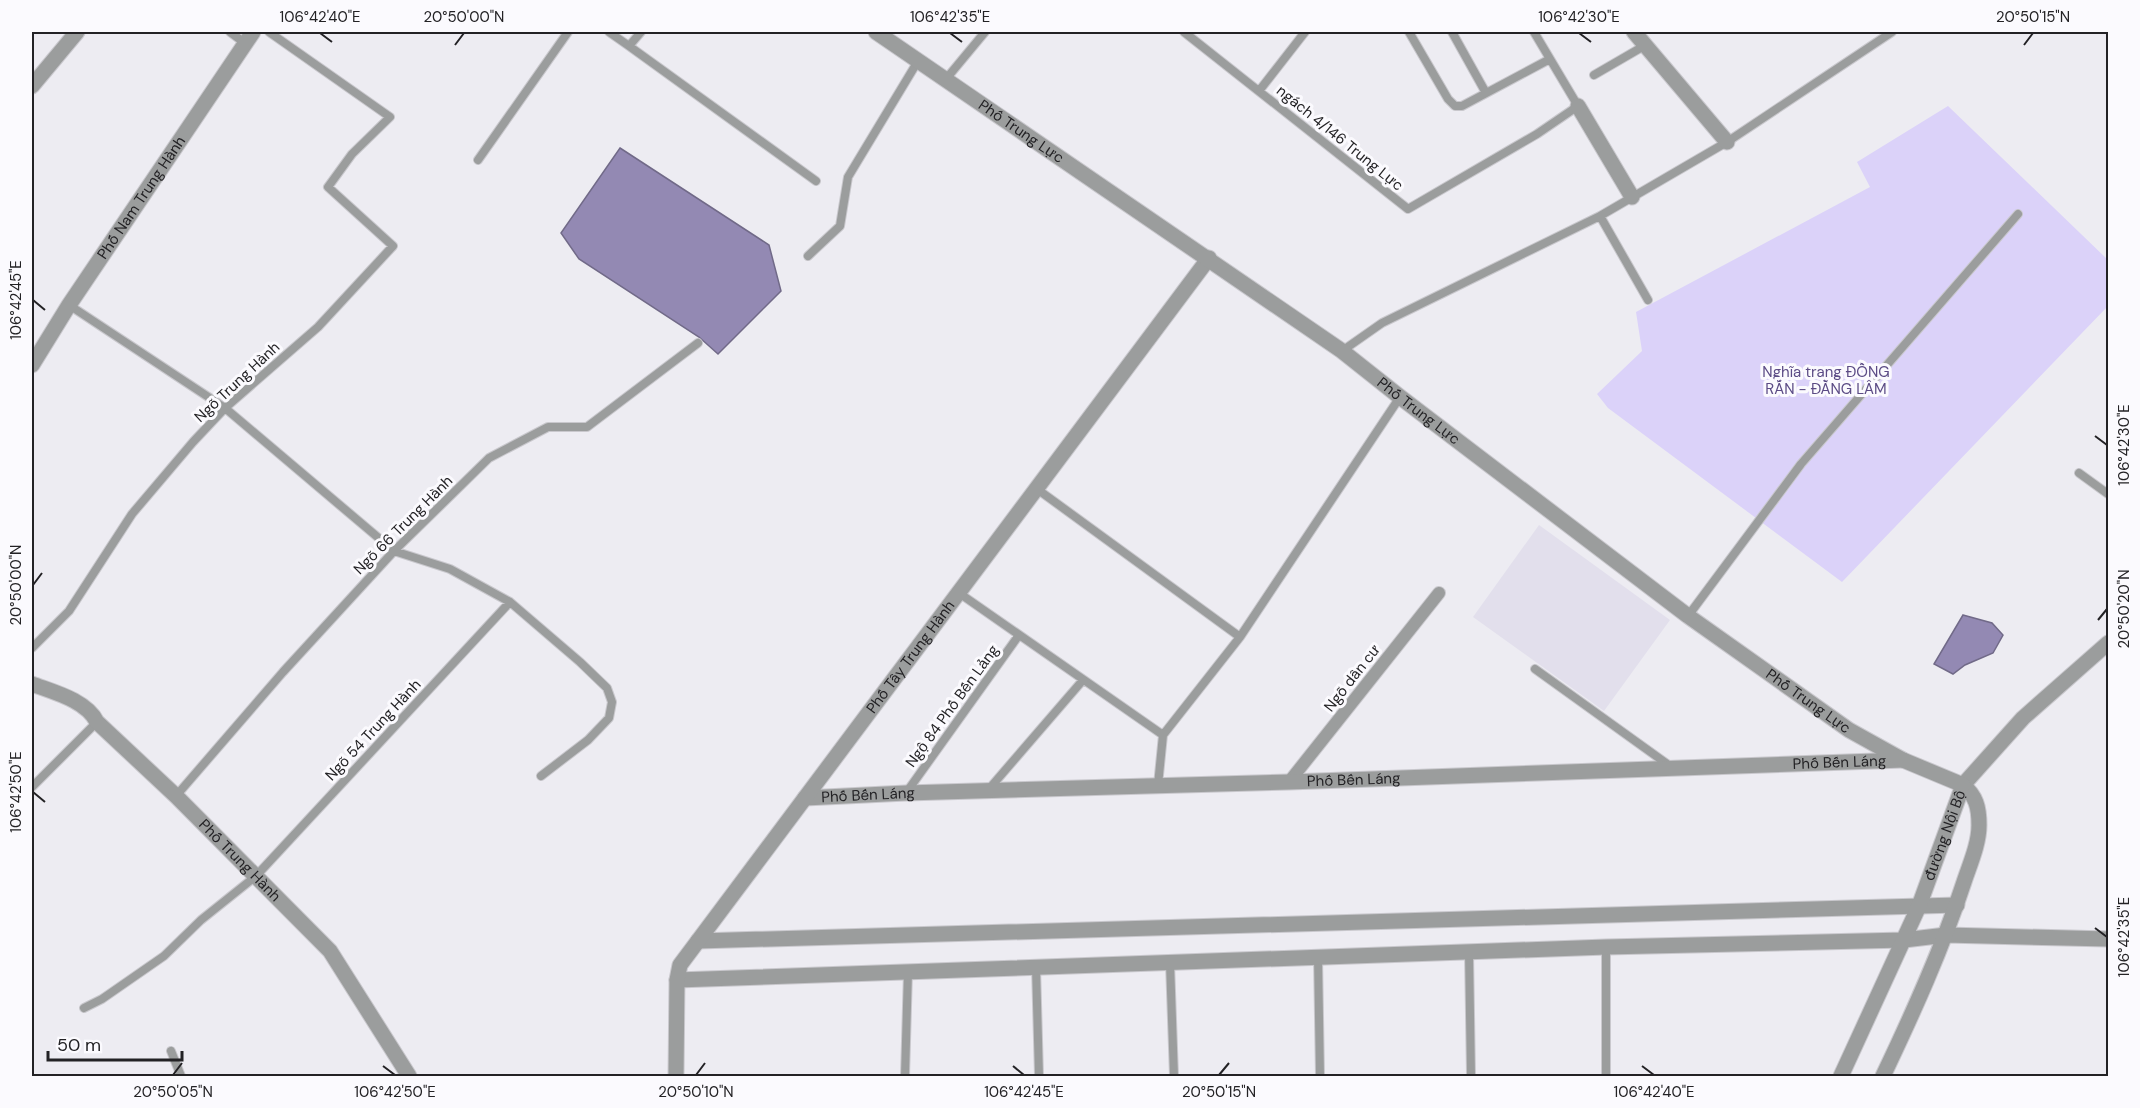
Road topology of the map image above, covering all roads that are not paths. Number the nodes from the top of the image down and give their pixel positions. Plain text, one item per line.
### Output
1 (77, 32) edge
2 (230, 32) edge
3 (269, 32) edge
4 (568, 32) edge
5 (609, 32) edge
6 (641, 32) edge
7 (876, 32) edge
8 (985, 32) edge
9 (1184, 32) edge
10 (1305, 32) edge
11 (1409, 32) edge
12 (1452, 32) edge
13 (1534, 32) edge
14 (1634, 32) edge
15 (1892, 32) edge
16 (250, 38) edge
17 (629, 46) junction
18 (1644, 46) junction
19 (1550, 59) junction
20 (918, 61) junction
21 (1594, 75) dead end
22 (946, 79) junction
23 (32, 86) edge
24 (1259, 92) junction
25 (1486, 93) junction
26 (1578, 105) junction
27 (1728, 142) junction
28 (478, 160) dead end
29 (816, 181) dead end
30 (1632, 197) junction
31 (2018, 214) dead end
32 (1600, 216) junction
33 (807, 256) dead end
34 (1209, 258) junction
35 (1648, 300) dead end
36 (69, 305) junction
37 (698, 343) dead end
38 (1342, 351) junction
39 (32, 365) edge
40 (1400, 397) junction
41 (225, 408) junction
42 (2079, 473) dead end
43 (1036, 489) junction
44 (2109, 494) edge
45 (394, 551) junction
46 (958, 593) junction
47 (1439, 593) dead end
48 (510, 602) junction
49 (1688, 616) junction
50 (1019, 635) junction
51 (1240, 636) junction
52 (2109, 643) edge
53 (32, 648) edge
54 (1535, 669) dead end
55 (1083, 680) junction
56 (32, 684) edge
57 (97, 722) junction
58 (1163, 735) junction
59 (1903, 760) junction
60 (1674, 768) junction
61 (541, 776) dead end
62 (1289, 782) junction
63 (1158, 785) junction
64 (1963, 785) junction
65 (32, 788) edge
66 (988, 790) junction
67 (906, 793) junction
68 (176, 796) junction
69 (805, 798) junction
70 (256, 876) junction
71 (1957, 905) junction
72 (1919, 906) junction
73 (1946, 935) junction
74 (2109, 939) edge
75 (1904, 940) junction
76 (698, 941) junction
77 (1606, 947) junction
78 (1469, 952) junction
79 (1318, 957) junction
80 (1170, 963) junction
81 (1036, 968) junction
82 (908, 972) junction
83 (678, 980) junction
84 (84, 1008) dead end
85 (171, 1051) dead end
86 (181, 1077) edge
87 (409, 1077) edge
88 (676, 1077) edge
89 (905, 1077) edge
90 (1039, 1077) edge
91 (1174, 1077) edge
92 (1320, 1077) edge
93 (1471, 1077) edge
94 (1606, 1077) edge
95 (1840, 1077) edge
96 (1883, 1077) edge

1 - 23 street
2 - 16 lane
3 - 41 lane, Ngõ Trung Hành
4 - 28 lane
5 - 17 lane
6 - 17 lane
7 - 20 street, Phố Trung Lực
8 - 22 lane
9 - 24 lane, ngách 4/146 Trung Lực
10 - 24 lane
11 - 25 lane
12 - 25 lane
13 - 19 lane
14 - 18 street
15 - 27 lane
16 - 36 street, Phố Nam Trung Hành
17 - 29 lane
18 - 21 lane
18 - 27 street
19 - 25 lane
19 - 26 lane
20 - 22 street, Phố Trung Lực
20 - 33 lane
22 - 34 street, Phố Trung Lực
24 - 26 lane, ngách 4/146 Trung Lực
26 - 30 street
27 - 30 lane
30 - 32 lane
31 - 49 lane
32 - 35 lane
32 - 38 lane
34 - 38 street, Phố Trung Lực
34 - 43 street, Phố Tây Trung Hành
36 - 39 street, Phố Nam Trung Hành
36 - 41 lane
37 - 45 lane, Ngõ 66 Trung Hành
38 - 40 street, Phố Trung Lực
40 - 49 street, Phố Trung Lực
40 - 51 lane
41 - 45 lane
41 - 53 lane, Ngõ Trung Hành
42 - 44 lane
43 - 46 street, Phố Tây Trung Hành
43 - 51 lane
45 - 48 lane
45 - 68 lane, Ngõ 66 Trung Hành
46 - 50 lane
46 - 69 street, Phố Tây Trung Hành
47 - 62 street, Ngõ dân cư
48 - 61 lane
48 - 70 lane, Ngõ 54 Trung Hành
49 - 59 street, Phố Trung Lực
50 - 55 lane
50 - 67 lane, Ngộ 84 Phố Bến Lảng
51 - 58 lane
52 - 64 street
54 - 60 lane
55 - 58 lane
55 - 66 lane
56 - 57 street, Phố Trung Hành
57 - 65 lane
57 - 68 street, Phố Trung Hành
58 - 63 lane
59 - 60 street, Phố Bến Láng
59 - 64 street, Phố Trung Lực
60 - 62 street, Phố Bến Láng
62 - 63 street, Phố Bến Láng
63 - 66 street, Phố Bến Láng
64 - 71 street, đường Nội Bộ
64 - 72 street, đường Nội Bộ
66 - 67 street, Phố Bến Láng
67 - 69 street, Phố Bến Láng
68 - 70 street, Phố Trung Hành
69 - 76 street, Phố Tây Trung Hành
70 - 84 lane, Ngõ 54 Trung Hành
70 - 87 street, Phố Trung Hành
71 - 72 street
71 - 73 street, đường Nội Bộ
72 - 75 street, đường Nội Bộ
72 - 76 street
73 - 74 street
73 - 75 street
73 - 96 street, đường Nội Bộ
75 - 77 street
75 - 95 street, đường Nội Bộ
76 - 83 street, Phố Tây Trung Hành
77 - 78 street
77 - 94 lane
78 - 79 street
78 - 93 lane
79 - 80 street
79 - 92 lane
80 - 81 street
80 - 91 lane
81 - 82 street
81 - 90 lane
82 - 83 street
82 - 89 lane
83 - 88 street, Phố Tây Trung Hành
85 - 86 lane

